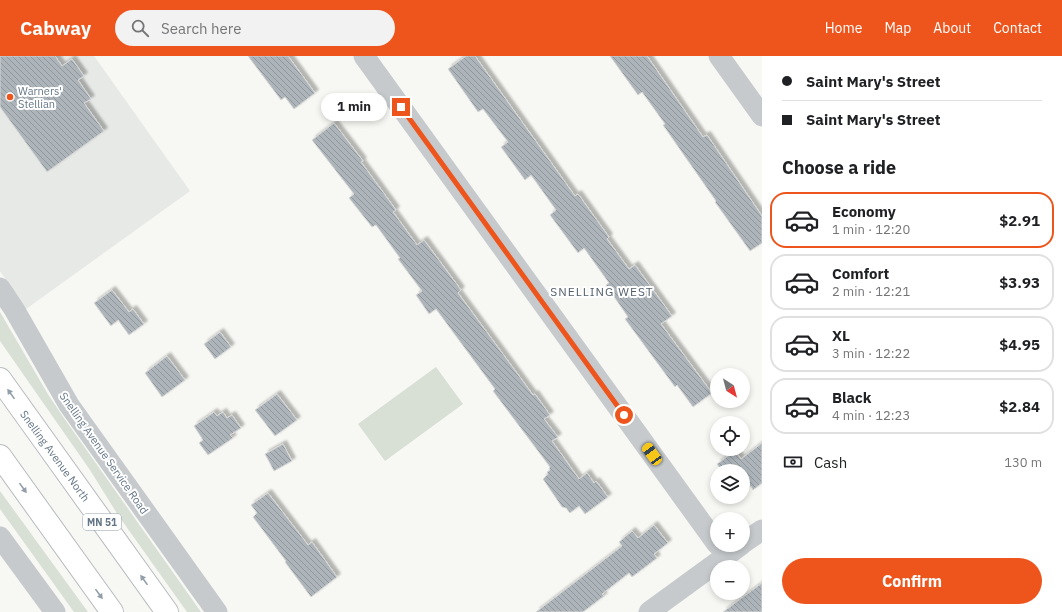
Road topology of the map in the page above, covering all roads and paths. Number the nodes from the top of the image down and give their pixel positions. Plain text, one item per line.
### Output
1 (364, 56) edge
2 (719, 56) edge
3 (762, 116) edge
4 (0, 288) edge
5 (0, 379) edge
6 (0, 456) edge
7 (710, 521) edge
8 (762, 530) edge
9 (750, 536) edge
10 (0, 537) edge
11 (723, 552) edge
12 (55, 612) edge
13 (112, 612) edge
14 (167, 612) edge
15 (217, 612) edge
16 (649, 612) edge

1 - 7 street
2 - 3 street
4 - 15 street, Snelling Avenue Service Road
14 -> 5 main road, Snelling Avenue North / MN 51
6 -> 13 main road
8 - 9 street
10 - 12 street
11 - 16 street

